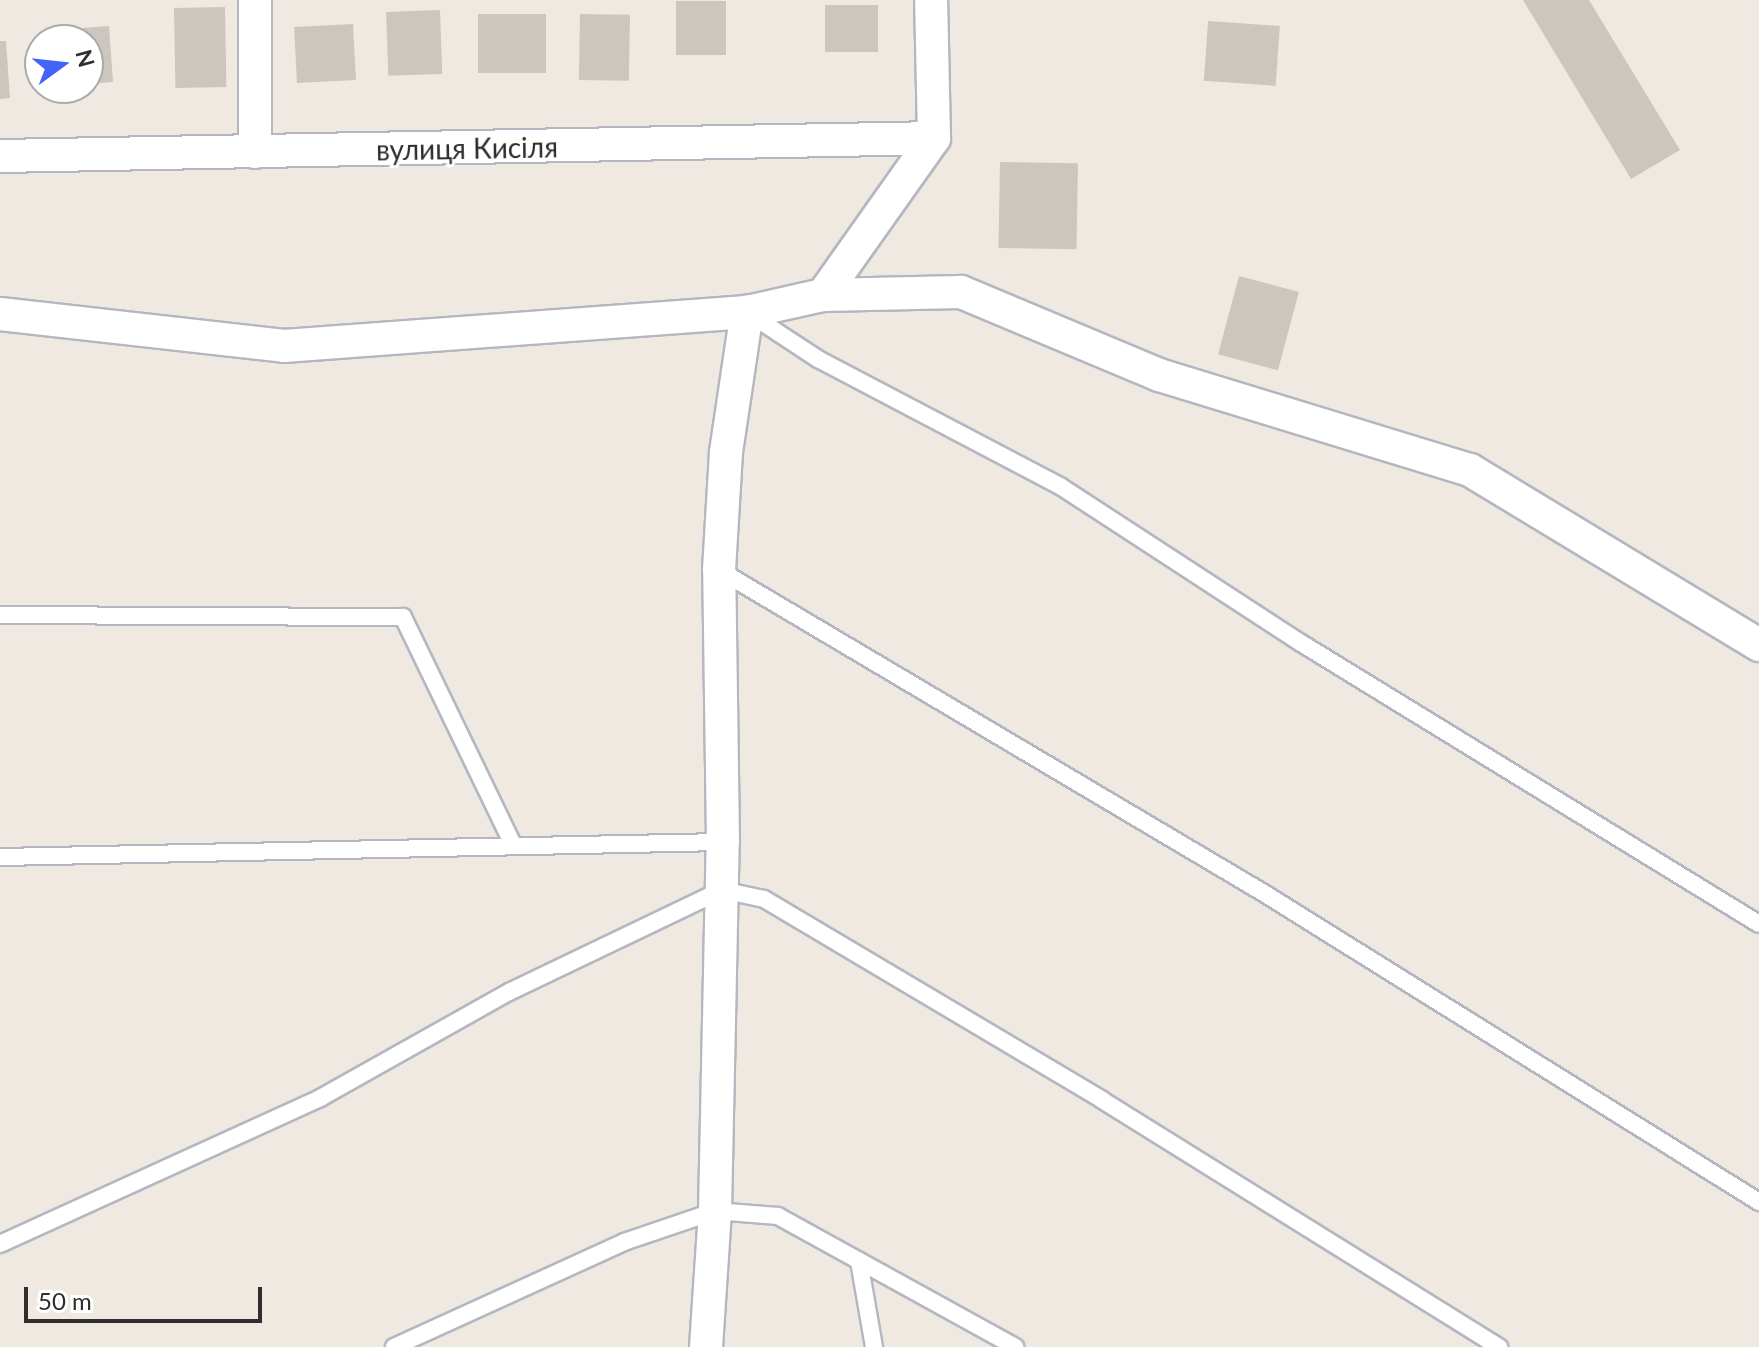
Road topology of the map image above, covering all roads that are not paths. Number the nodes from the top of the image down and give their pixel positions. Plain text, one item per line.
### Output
1 (255, 0) edge
2 (931, 0) edge
3 (934, 138) junction
4 (255, 152) junction
5 (0, 156) edge
6 (823, 295) junction
7 (747, 312) junction
8 (0, 314) edge
9 (719, 570) junction
10 (0, 615) edge
11 (1759, 645) edge
12 (723, 842) junction
13 (513, 845) junction
14 (0, 857) edge
15 (722, 890) junction
16 (1759, 924) edge
17 (1759, 1202) edge
18 (715, 1211) junction
19 (0, 1244) edge
20 (859, 1261) junction
21 (426, 1340) edge
22 (394, 1347) edge
23 (706, 1347) edge
24 (874, 1347) edge
25 (1015, 1347) edge
26 (1499, 1347) edge

1 - 4 street
2 - 3 street
3 - 4 street, вулиця Кисіля
3 - 6 street
4 - 5 street, вулиця Кисіля
6 - 7 street
6 - 11 street
7 - 8 street
7 - 9 street
7 - 16 lane
9 - 12 street
9 - 17 lane
10 - 13 lane
12 - 13 lane
12 - 15 street
13 - 14 lane
15 - 18 street
15 - 19 lane
15 - 26 lane
18 - 20 lane
18 - 21 lane
18 - 23 street
20 - 24 lane
20 - 25 lane
21 - 22 lane

